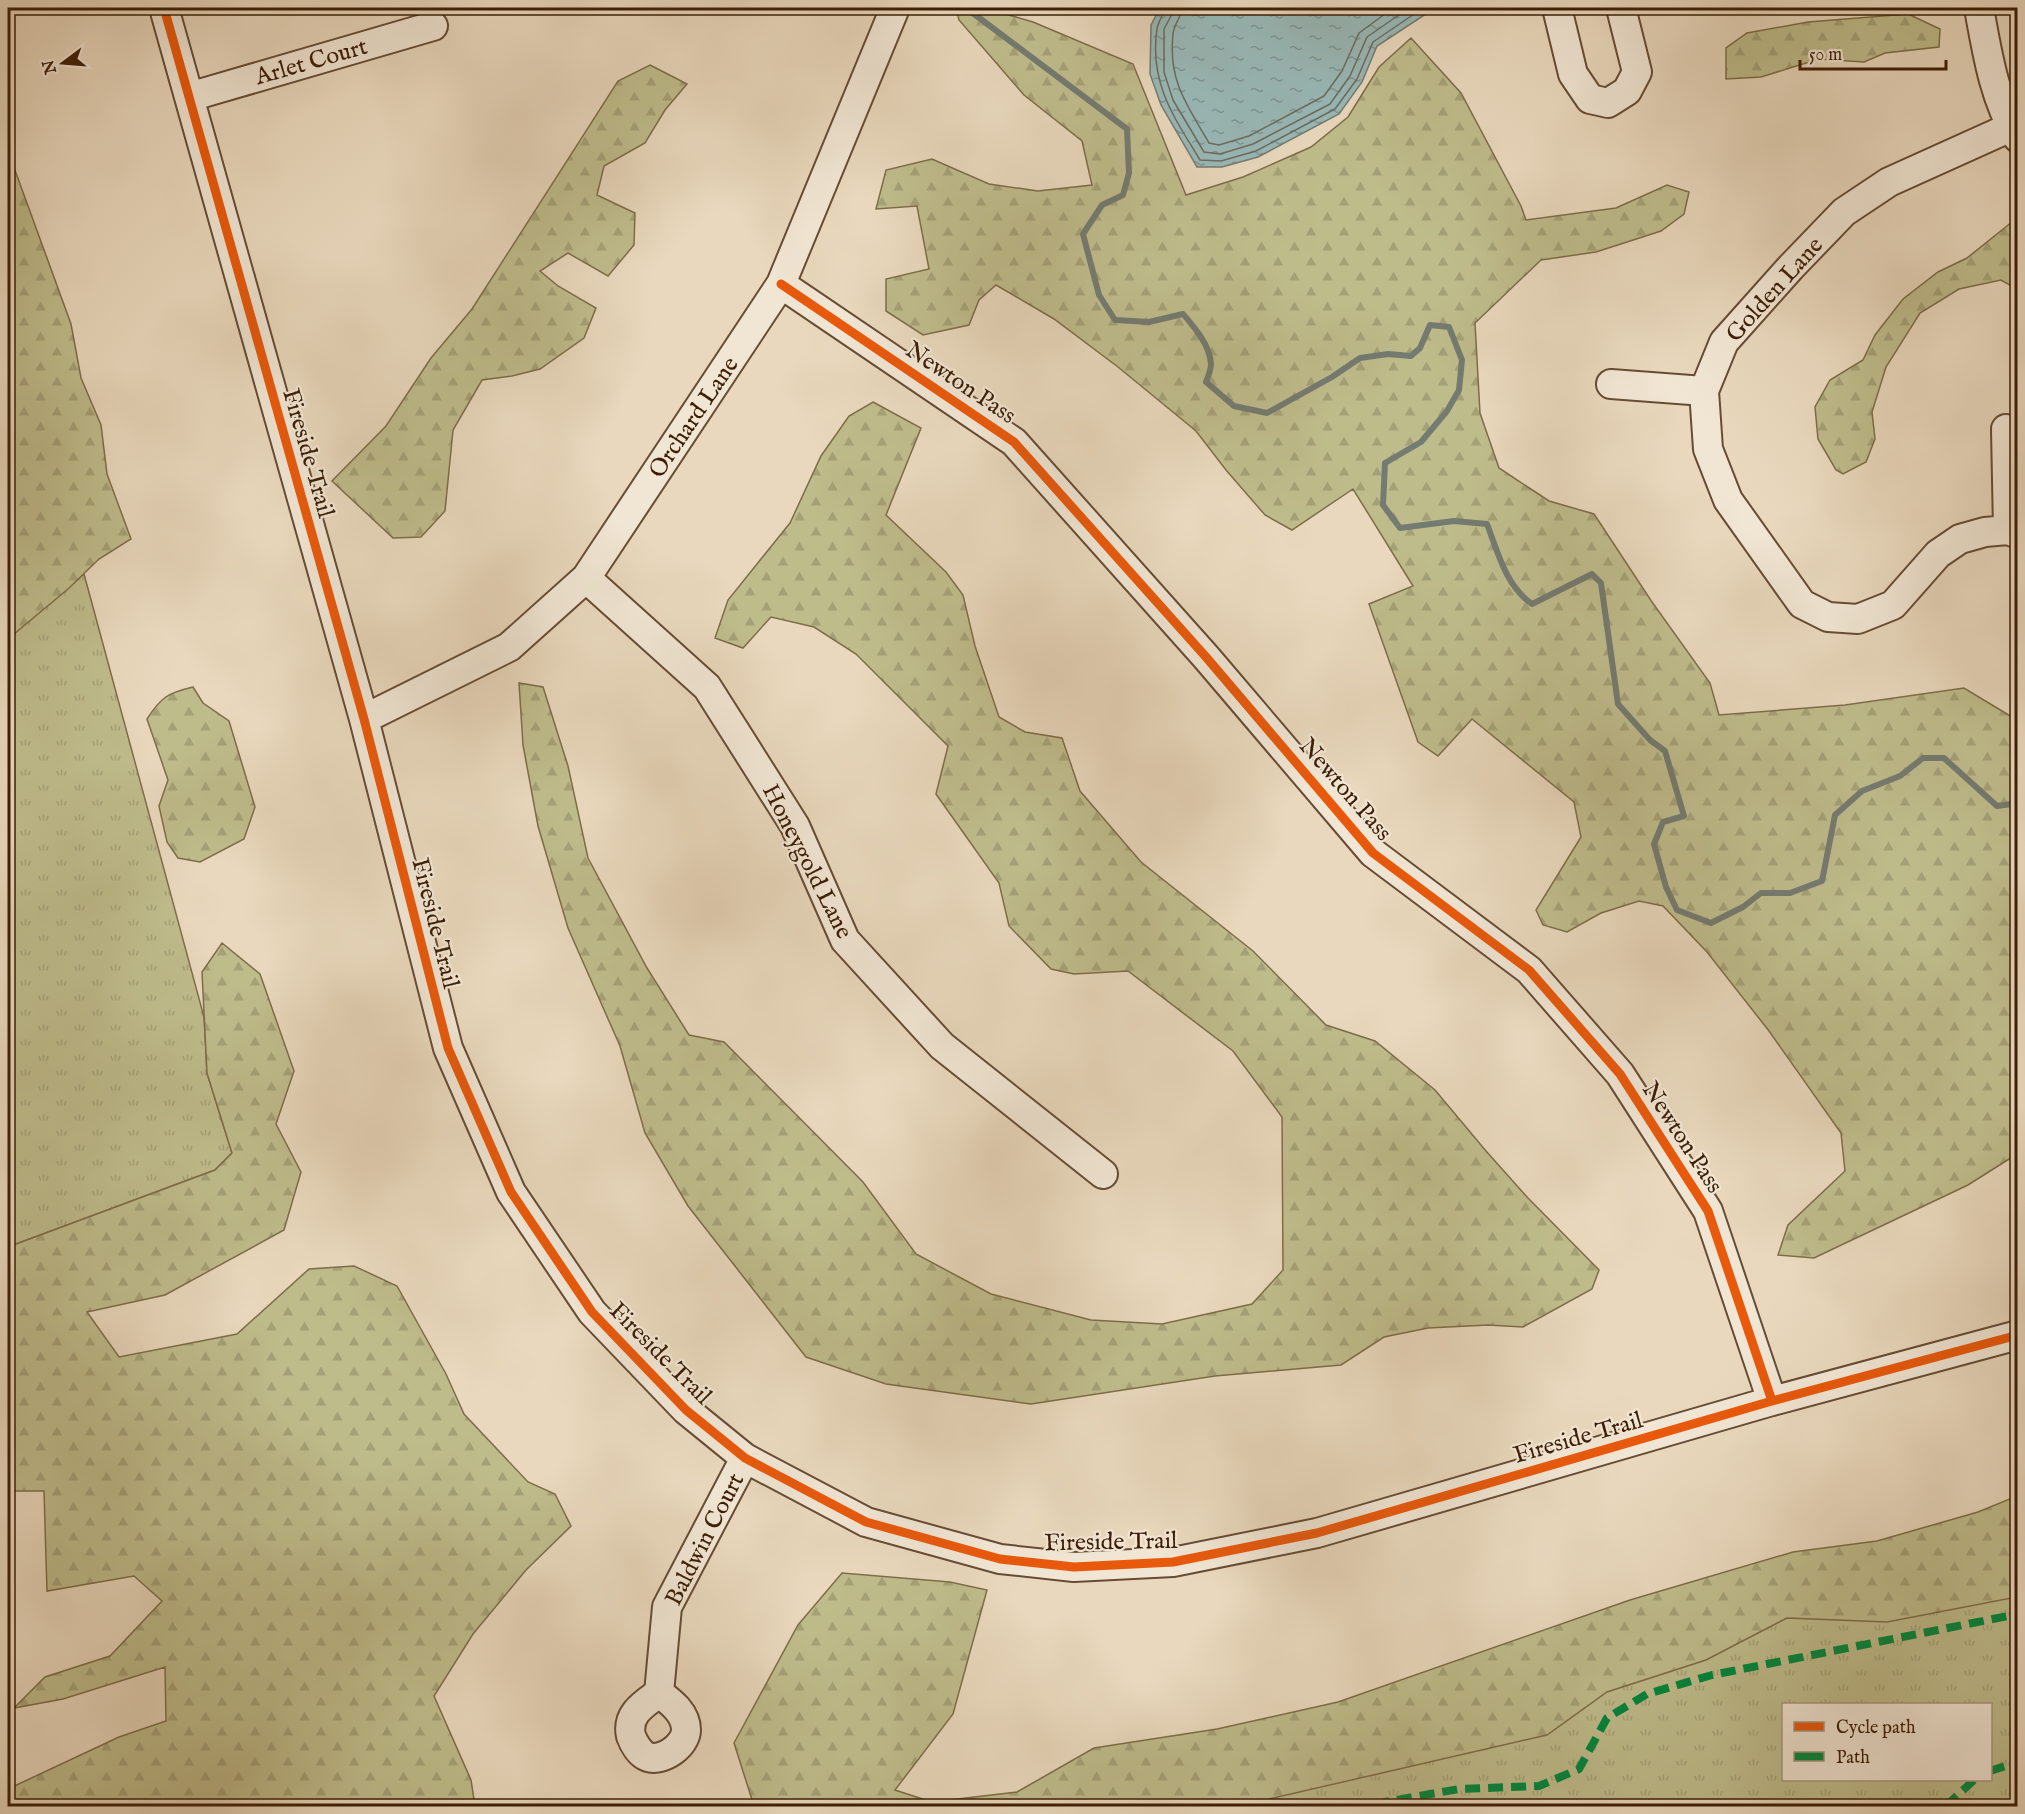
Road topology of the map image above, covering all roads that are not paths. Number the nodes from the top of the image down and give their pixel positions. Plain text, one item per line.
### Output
1 (164, 8) edge
2 (895, 8) edge
3 (1557, 8) edge
4 (1621, 8) edge
5 (1978, 8) edge
6 (433, 26) dead end
7 (189, 97) junction
8 (2014, 132) edge
9 (781, 284) junction
10 (1611, 384) dead end
11 (1704, 391) junction
12 (2006, 429) dead end
13 (2013, 532) edge
14 (586, 578) junction
15 (364, 719) junction
16 (1103, 1174) dead end
17 (2018, 1335) edge
18 (1772, 1401) junction
19 (745, 1458) junction
20 (659, 1693) dead end

1 - 7 street, Fireside Trail
2 - 9 street, Orchard Lane
3 - 4 street
5 - 8 street
6 - 7 street, Arlet Court
7 - 15 street, Fireside Trail
8 - 11 street, Golden Lane
9 - 14 street, Orchard Lane
9 - 18 street, Newton Pass
10 - 11 street
11 - 13 street, Golden Lane
12 - 13 street
14 - 15 street, Orchard Lane
14 - 16 street, Honeygold Lane
15 - 19 street, Fireside Trail
17 - 18 street, Fireside Trail
18 - 19 street, Fireside Trail
19 - 20 street, Baldwin Court

